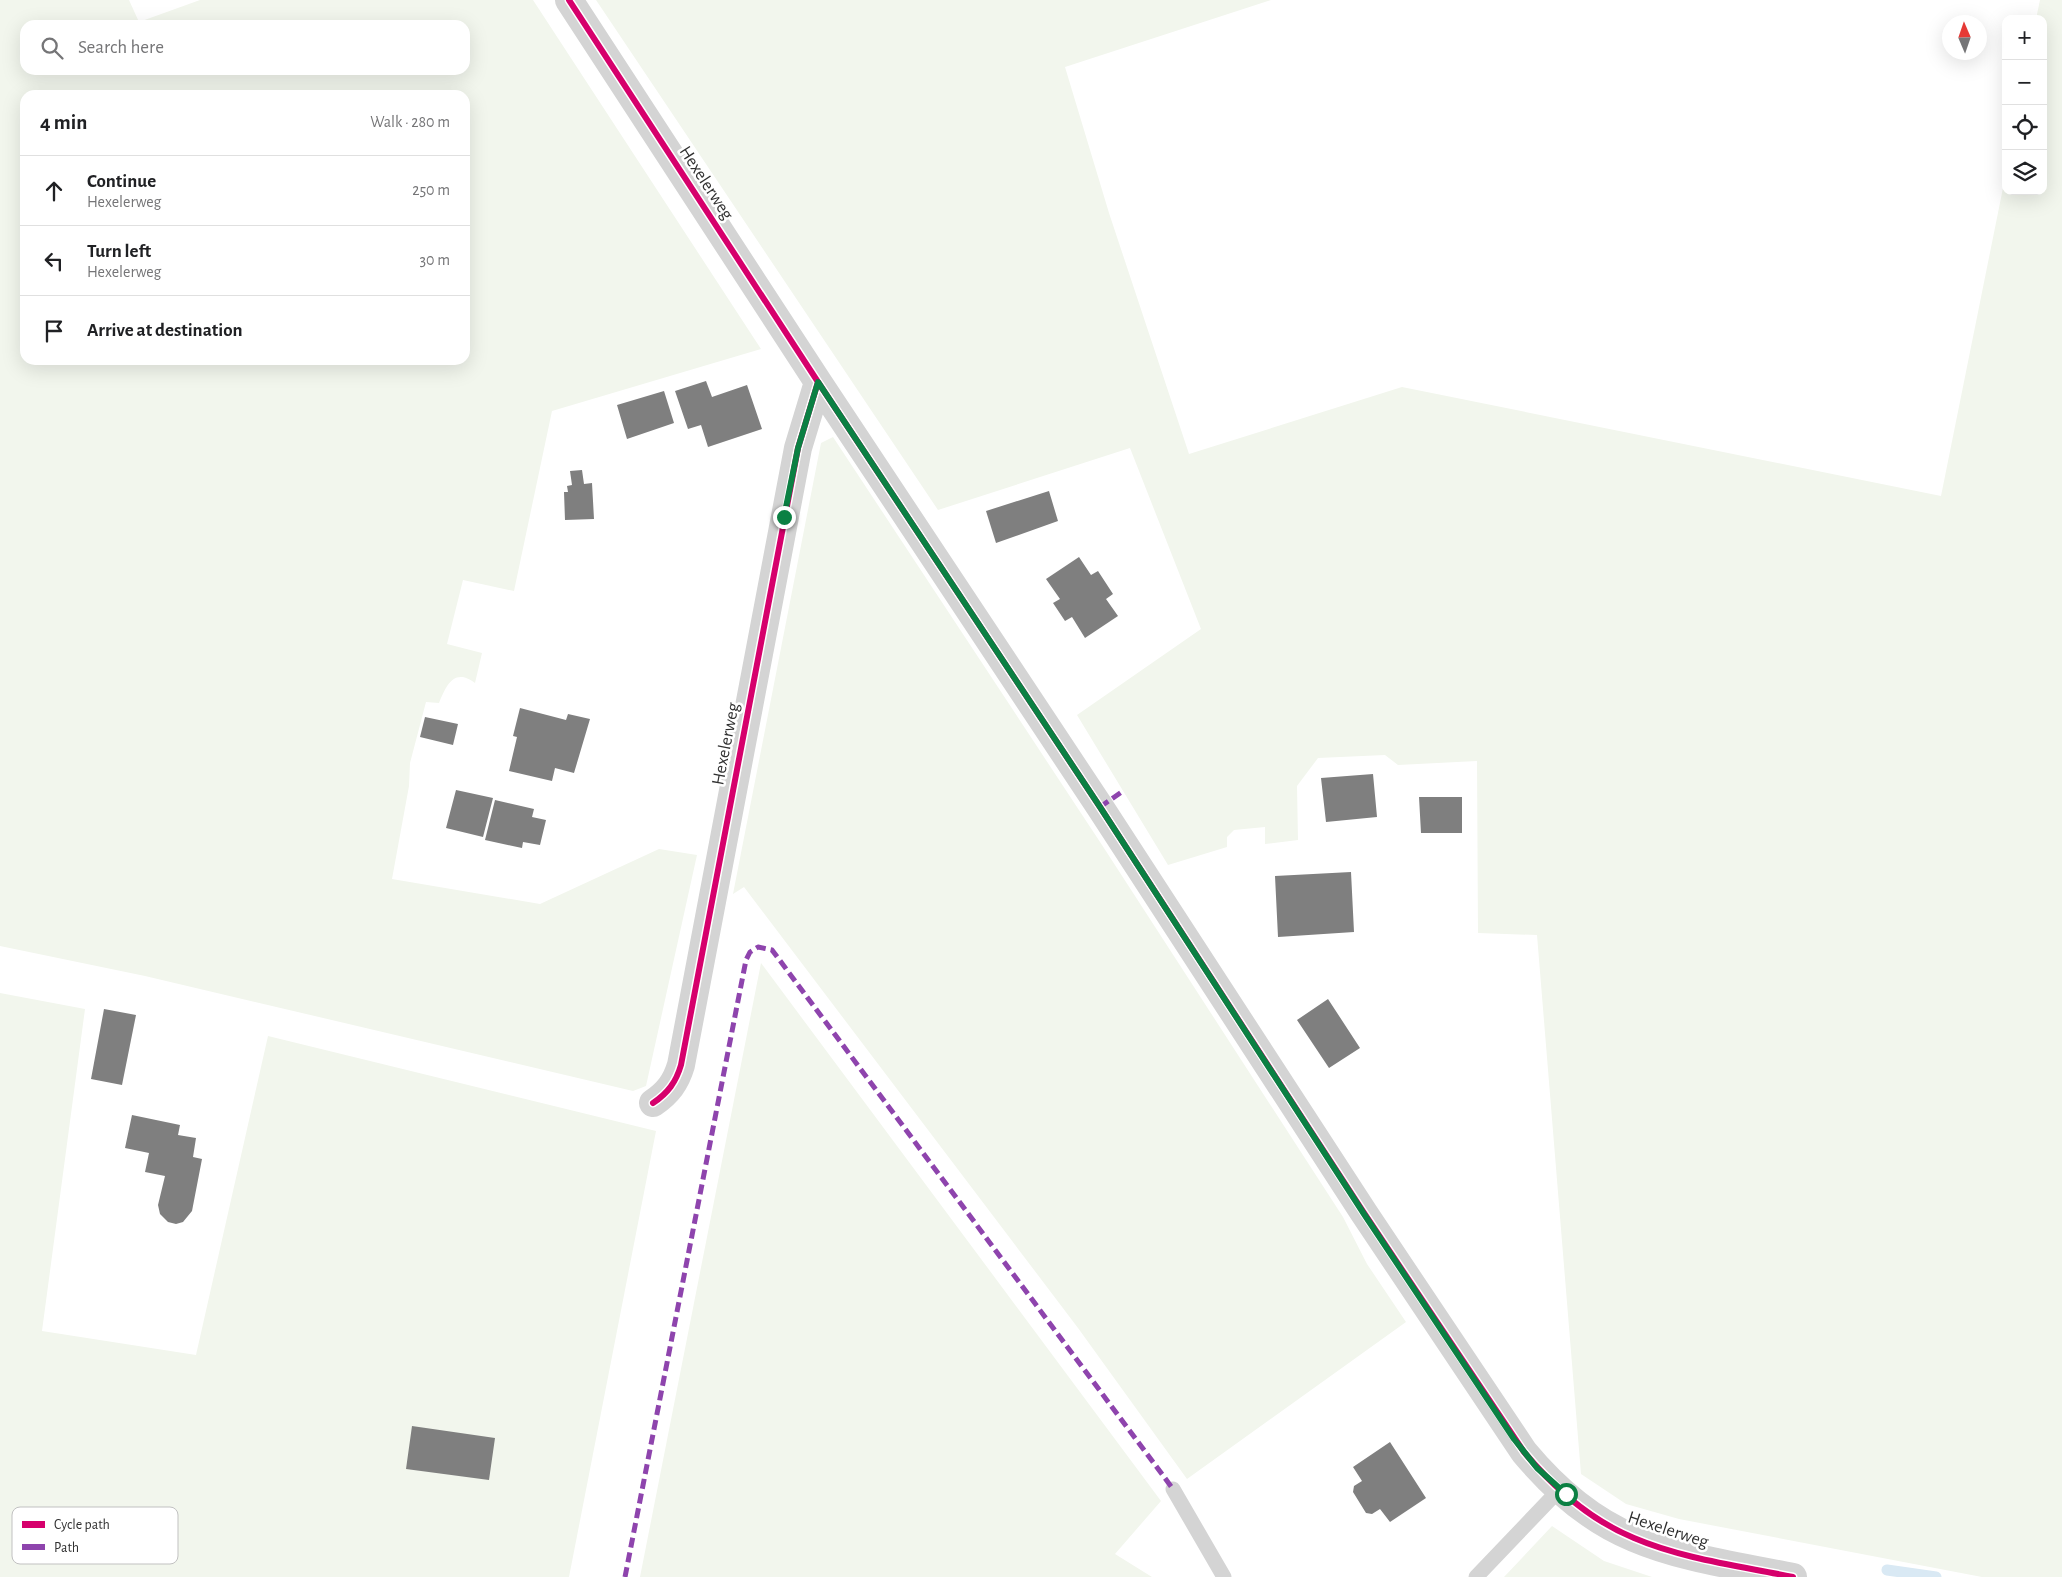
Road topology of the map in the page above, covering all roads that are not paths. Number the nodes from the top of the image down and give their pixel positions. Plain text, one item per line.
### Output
1 (569, 0) edge
2 (818, 382) junction
3 (653, 1103) dead end
4 (1173, 1489) dead end
5 (1560, 1489) junction
6 (1224, 1577) edge
7 (1476, 1577) edge
8 (1793, 1577) edge

1 - 2 street, Hexelerweg
2 - 3 street, Hexelerweg
2 - 5 street, Hexelerweg
4 - 6 lane
5 - 7 lane
5 - 8 street, Hexelerweg

